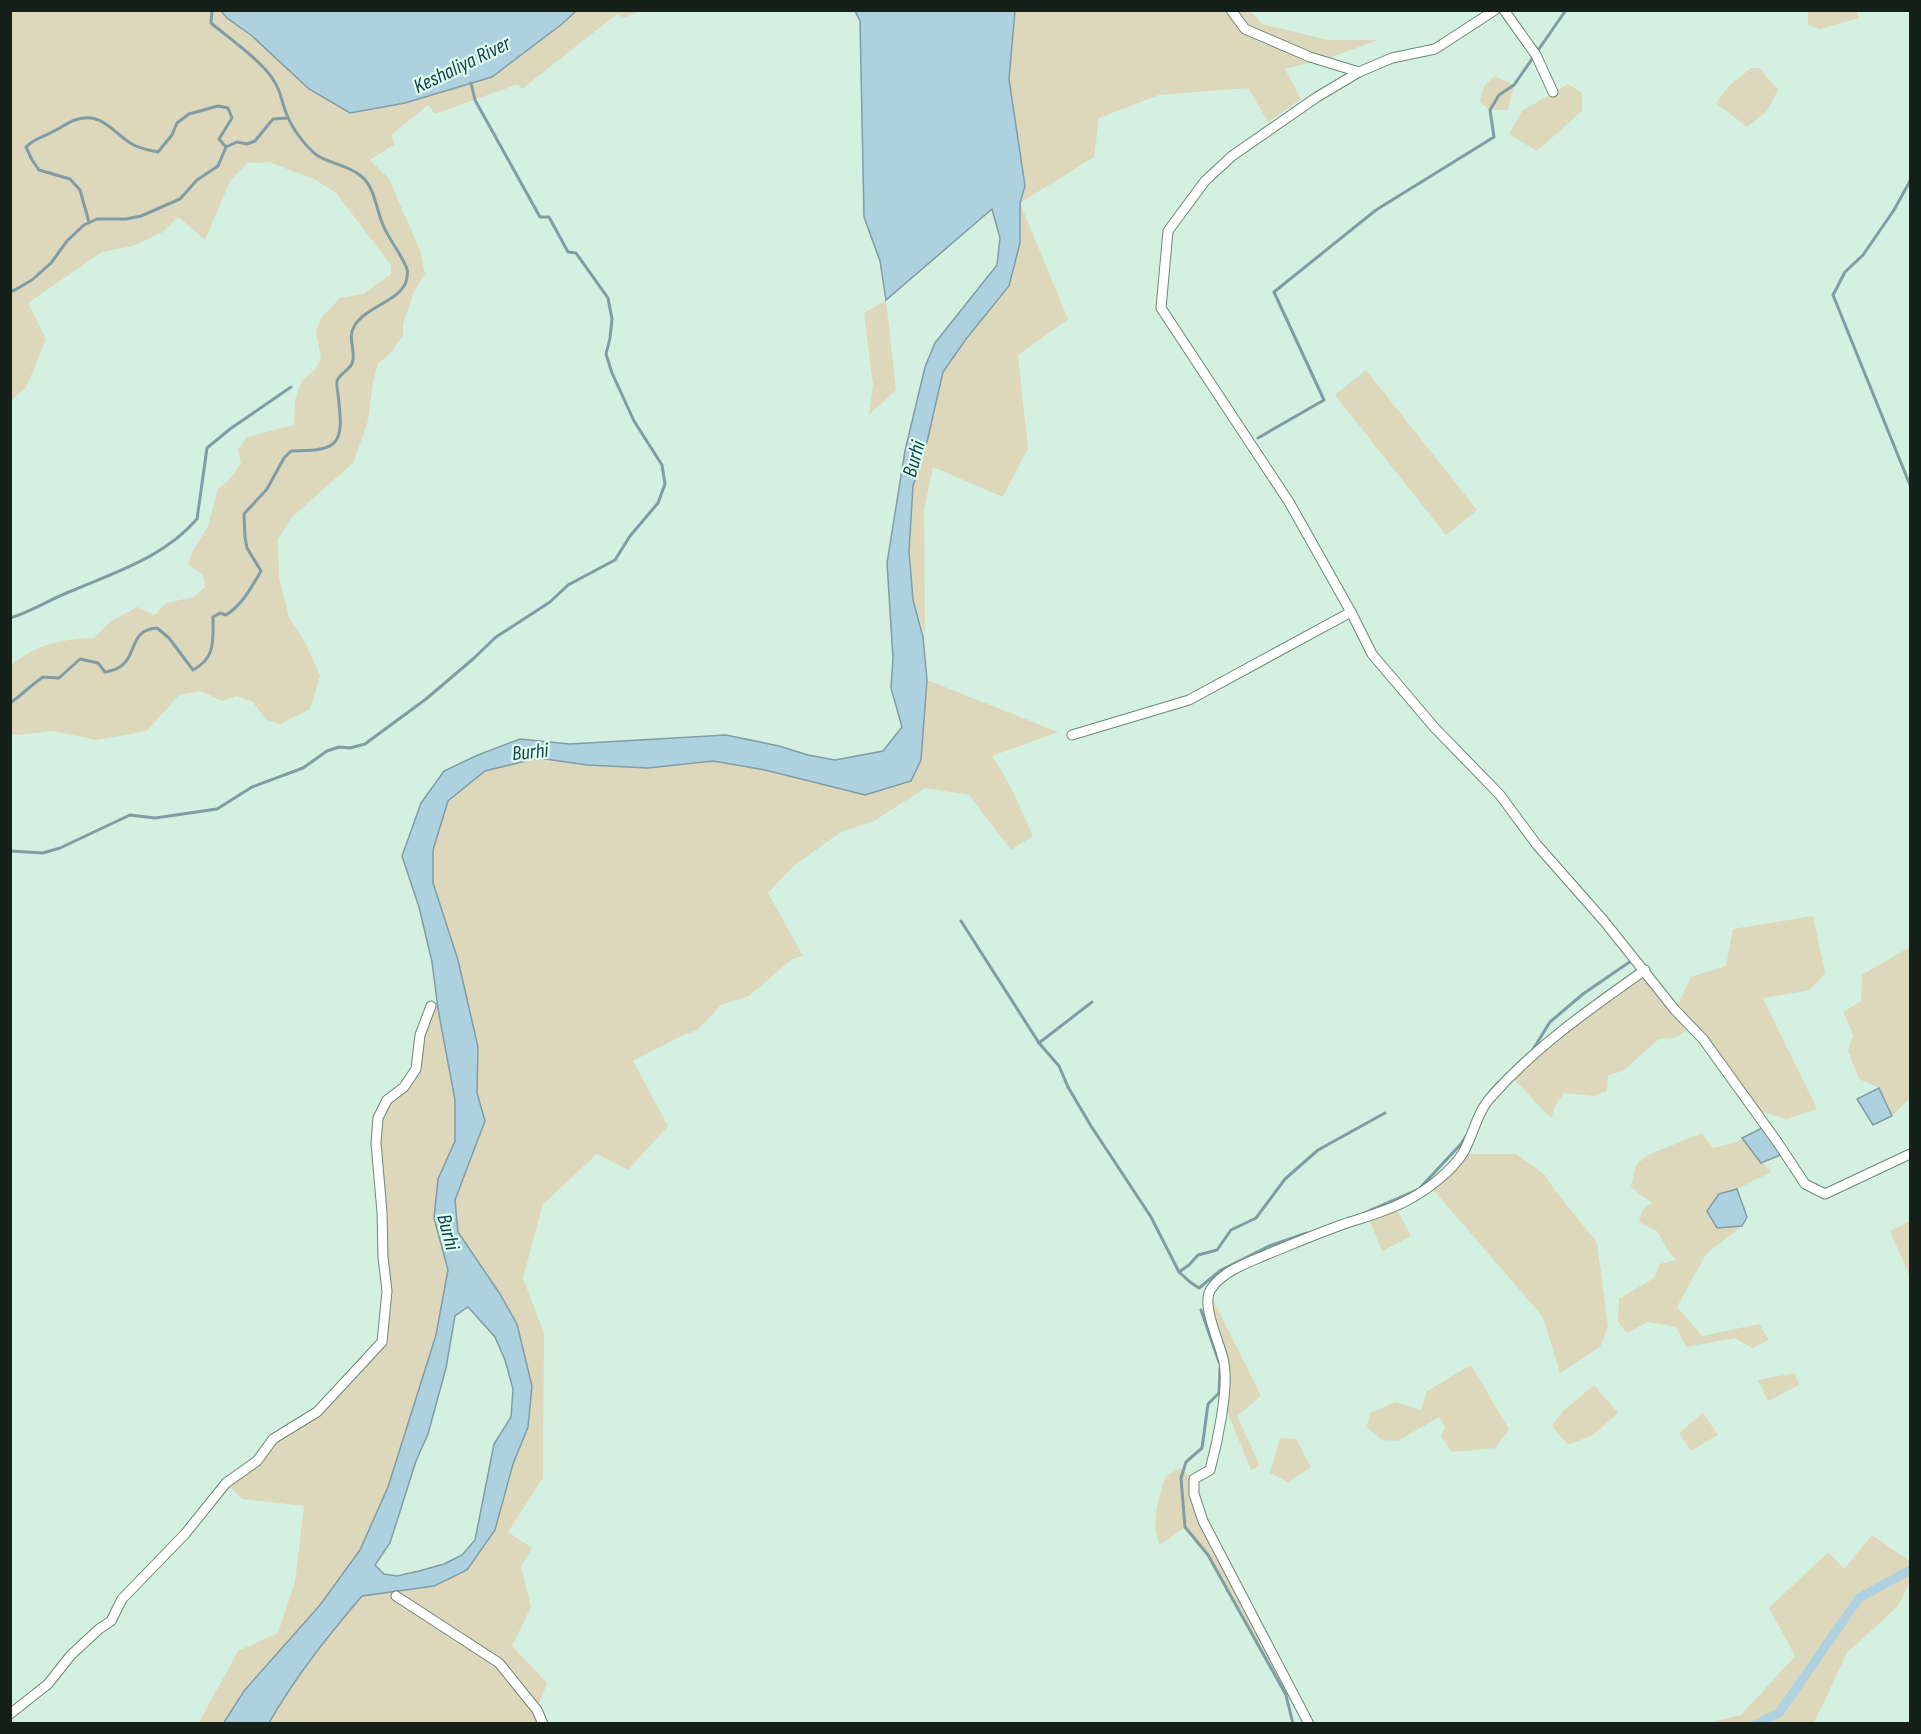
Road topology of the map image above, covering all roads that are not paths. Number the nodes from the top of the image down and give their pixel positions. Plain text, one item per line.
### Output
1 (1231, 10) edge
2 (1495, 10) edge
3 (1504, 10) edge
4 (1359, 72) junction
5 (1553, 92) dead end
6 (1351, 612) junction
7 (1072, 735) dead end
8 (1645, 970) junction
9 (431, 1006) dead end
10 (1911, 1154) edge
11 (396, 1596) dead end
12 (10, 1714) edge
13 (543, 1724) edge
14 (1309, 1724) edge

1 - 4 street
2 - 4 street
3 - 5 street
4 - 6 street
6 - 7 street
6 - 8 street
8 - 10 street
8 - 14 street
9 - 12 street
11 - 13 street

